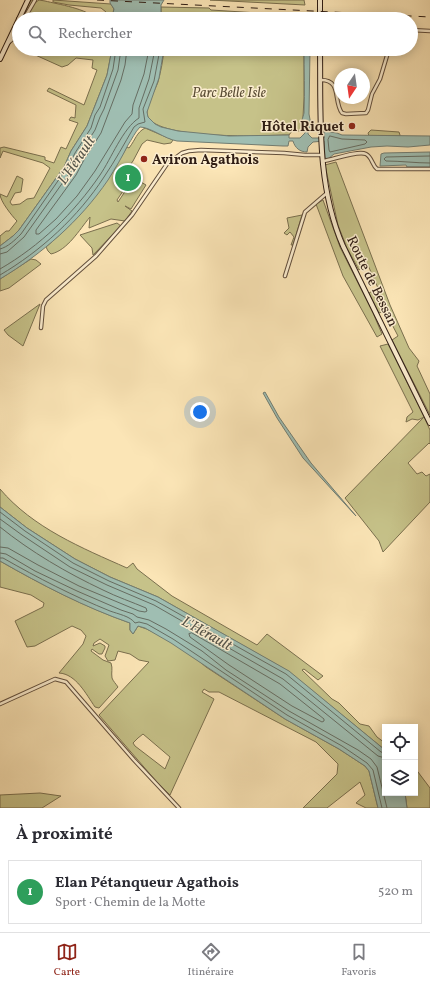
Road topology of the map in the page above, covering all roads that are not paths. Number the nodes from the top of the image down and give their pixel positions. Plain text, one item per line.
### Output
1 (28, 0) edge
2 (35, 0) edge
3 (320, 0) edge
4 (22, 12) edge
5 (28, 12) edge
6 (320, 12) edge
7 (418, 30) edge
8 (430, 31) edge
9 (12, 34) edge
10 (12, 40) edge
11 (0, 47) edge
12 (6, 47) junction
13 (320, 56) edge
14 (387, 56) edge
15 (0, 59) edge
16 (320, 80) junction
17 (322, 155) junction
18 (322, 161) junction
19 (430, 169) edge
20 (327, 194) junction
21 (285, 276) dead end
22 (41, 328) dead end
23 (430, 423) edge
24 (0, 704) edge
25 (179, 808) edge

1 - 4 main road
2 - 5 street
3 - 6 main road
7 - 8 street
9 - 12 main road
10 - 12 street
11 - 12 street
12 - 15 main road
13 - 16 main road, Route de Bessan
14 - 16 street
16 - 17 main road, Route de Bessan
17 - 18 main road, Route de Bessan
17 - 22 street
18 - 19 street
18 - 20 main road, Route de Bessan
20 - 21 street
20 - 23 main road, Route de Bessan
24 - 25 street

